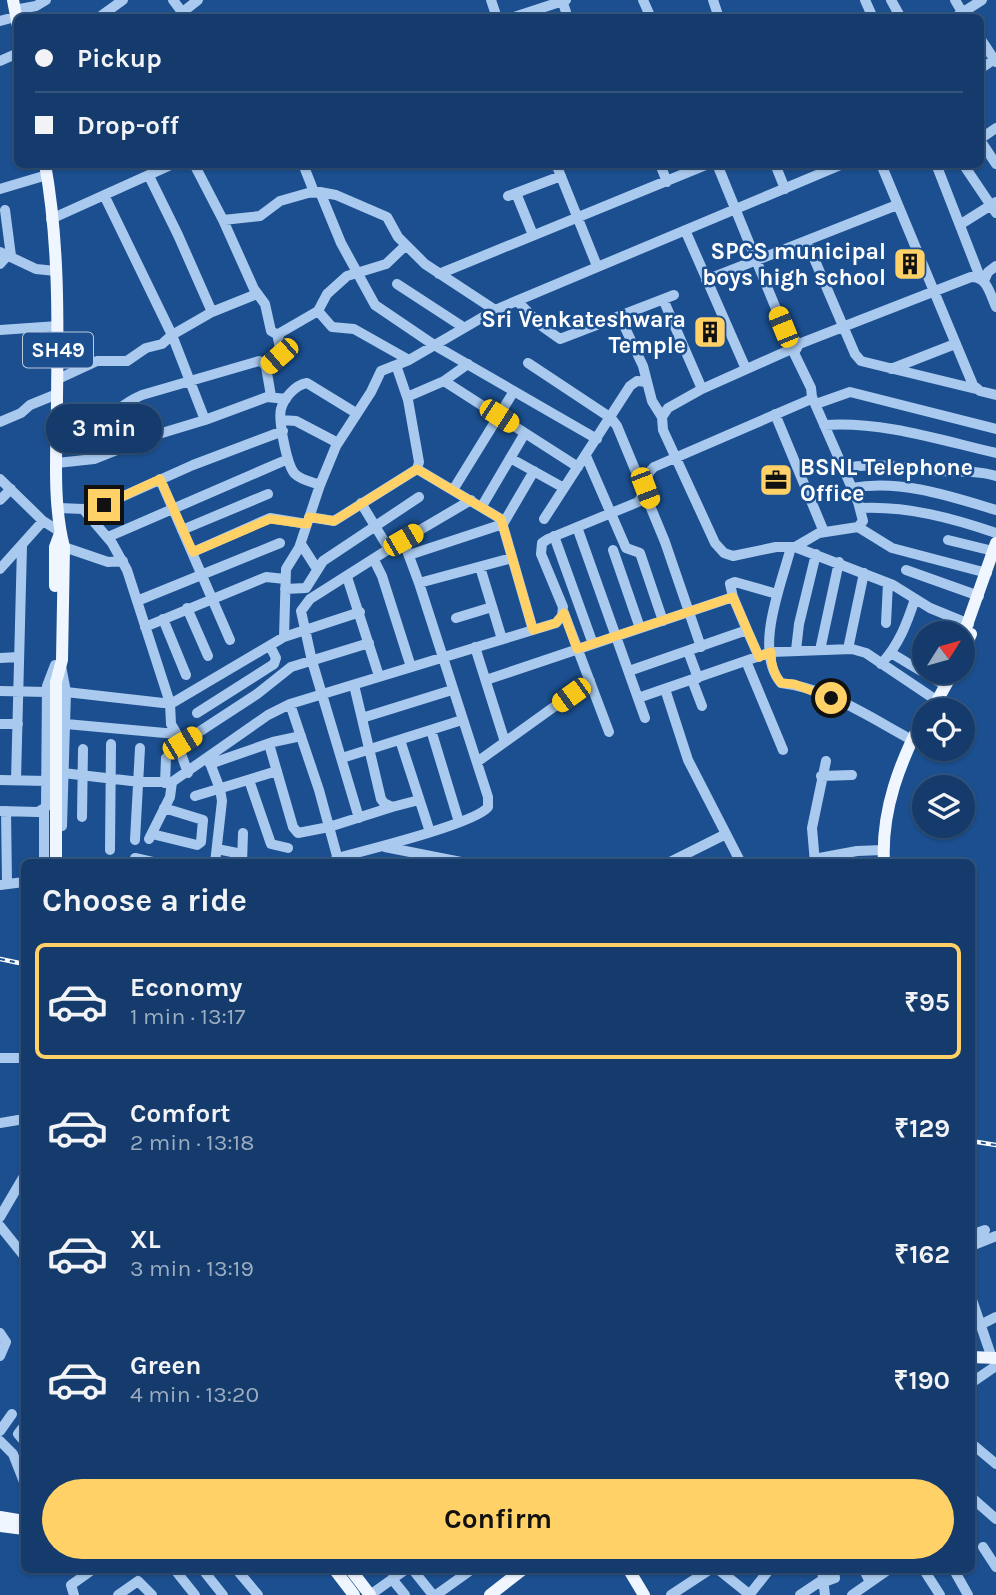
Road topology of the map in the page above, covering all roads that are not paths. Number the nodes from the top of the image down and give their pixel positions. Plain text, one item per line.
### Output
1 (46, 0) edge
2 (123, 0) edge
3 (198, 0) edge
4 (564, 0) edge
5 (982, 0) edge
6 (15, 13) edge
7 (104, 14) edge
8 (179, 14) edge
9 (533, 14) edge
10 (964, 14) edge
11 (0, 21) edge
12 (984, 44) edge
13 (995, 60) edge
14 (984, 145) edge
15 (996, 163) edge
16 (165, 168) edge
17 (196, 168) edge
18 (305, 168) edge
19 (558, 168) edge
20 (662, 168) edge
21 (699, 168) edge
22 (720, 168) edge
23 (777, 168) edge
24 (834, 168) edge
25 (883, 168) edge
26 (940, 168) edge
27 (966, 168) edge
28 (46, 170) edge
29 (149, 176) junction
30 (561, 176) junction
31 (667, 182) junction
32 (0, 189) edge
33 (785, 189) junction
34 (317, 192) junction
35 (105, 197) junction
36 (897, 205) junction
37 (994, 206) edge
38 (735, 209) junction
39 (5, 210) dead end
40 (576, 217) junction
41 (51, 219) junction
42 (223, 220) junction
43 (961, 224) junction
44 (685, 230) junction
45 (533, 235) junction
46 (807, 242) junction
47 (406, 245) junction
48 (6, 254) edge
49 (757, 260) junction
50 (0, 264) edge
51 (597, 266) junction
52 (996, 266) edge
53 (56, 271) junction
54 (359, 273) junction
55 (439, 274) junction
56 (982, 279) junction
57 (706, 280) junction
58 (397, 284) dead end
59 (932, 291) junction
60 (257, 293) junction
61 (674, 295) dead end
62 (663, 299) junction
63 (517, 301) junction
64 (996, 307) edge
65 (495, 310) junction
66 (318, 311) junction
67 (212, 312) junction
68 (620, 317) junction
69 (58, 326) junction
70 (463, 327) junction
71 (842, 327) junction
72 (0, 330) edge
73 (172, 335) junction
74 (278, 335) junction
75 (955, 344) junction
76 (435, 345) junction
77 (798, 346) junction
78 (409, 360) junction
79 (528, 363) dead end
80 (468, 364) junction
81 (397, 365) junction
82 (266, 367) junction
83 (746, 369) junction
84 (891, 369) junction
85 (58, 379) junction
86 (191, 381) junction
87 (444, 381) junction
88 (647, 382) junction
89 (702, 389) junction
90 (976, 389) junction
91 (514, 391) junction
92 (57, 394) junction
93 (996, 395) edge
94 (271, 396) junction
95 (407, 397) junction
96 (286, 399) junction
97 (814, 400) junction
98 (356, 412) junction
99 (775, 414) junction
100 (499, 416) junction
101 (662, 417) junction
102 (611, 418) junction
103 (205, 420) junction
104 (281, 420) junction
105 (0, 422) edge
106 (824, 425) junction
107 (996, 429) edge
108 (283, 431) junction
109 (525, 433) junction
110 (597, 439) junction
111 (338, 443) junction
112 (996, 453) edge
113 (103, 455) junction
114 (586, 456) junction
115 (676, 457) junction
116 (510, 458) junction
117 (288, 459) junction
118 (57, 463) junction
119 (578, 467) junction
120 (843, 468) junction
121 (417, 469) junction
122 (534, 471) junction
123 (996, 475) edge
124 (0, 479) edge
125 (160, 479) junction
126 (320, 485) junction
127 (564, 488) junction
128 (645, 488) junction
129 (852, 488) junction
130 (11, 489) junction
131 (453, 489) junction
132 (268, 494) dead end
133 (419, 497) dead end
134 (0, 500) edge
135 (471, 500) junction
136 (361, 503) junction
137 (482, 506) junction
138 (59, 508) junction
139 (861, 508) junction
140 (83, 509) junction
141 (174, 509) junction
142 (996, 510) edge
143 (611, 513) junction
144 (544, 519) dead end
145 (43, 521) junction
146 (308, 521) junction
147 (503, 524) junction
148 (376, 527) junction
149 (577, 527) junction
150 (858, 527) junction
151 (183, 530) junction
152 (824, 532) junction
153 (996, 533) edge
154 (554, 536) junction
155 (108, 537) junction
156 (61, 538) junction
157 (403, 540) junction
158 (948, 540) dead end
159 (280, 543) dead end
160 (300, 544) junction
161 (22, 546) junction
162 (793, 547) junction
163 (995, 547) edge
164 (389, 549) junction
165 (613, 550) dead end
166 (193, 552) junction
167 (816, 554) junction
168 (410, 555) junction
169 (512, 558) junction
170 (374, 560) junction
171 (123, 561) junction
172 (839, 562) junction
173 (480, 567) junction
174 (0, 569) edge
175 (317, 569) junction
176 (906, 570) dead end
177 (991, 571) edge
178 (864, 573) junction
179 (203, 575) junction
180 (347, 577) junction
181 (419, 583) junction
182 (888, 583) junction
183 (285, 584) junction
184 (778, 594) junction
185 (979, 596) junction
186 (733, 597) junction
187 (212, 598) junction
188 (915, 598) junction
189 (137, 601) junction
190 (492, 607) junction
191 (187, 608) junction
192 (360, 612) junction
193 (688, 612) junction
194 (564, 613) junction
195 (456, 618) dead end
196 (163, 619) junction
197 (663, 621) junction
198 (962, 621) edge
199 (970, 621) edge
200 (974, 621) edge
201 (886, 623) dead end
202 (145, 627) junction
203 (640, 628) junction
204 (533, 630) junction
205 (747, 630) junction
206 (304, 631) junction
207 (617, 636) junction
208 (284, 637) junction
209 (502, 639) junction
210 (230, 640) dead end
211 (369, 643) junction
212 (593, 644) junction
213 (270, 646) junction
214 (701, 647) junction
215 (475, 648) junction
216 (577, 649) junction
217 (848, 649) junction
218 (796, 650) junction
219 (820, 650) junction
220 (688, 652) junction
221 (771, 652) junction
222 (891, 653) junction
223 (208, 656) dead end
224 (19, 657) junction
225 (759, 657) junction
226 (0, 658) edge
227 (443, 658) junction
228 (312, 661) junction
229 (746, 661) junction
230 (912, 663) edge
231 (881, 664) junction
232 (411, 667) junction
233 (629, 671) junction
234 (186, 675) dead end
235 (55, 676) junction
236 (379, 676) junction
237 (695, 679) junction
238 (486, 680) junction
239 (590, 681) junction
240 (354, 685) junction
241 (665, 689) junction
242 (452, 690) junction
243 (0, 691) edge
244 (18, 692) junction
245 (66, 692) junction
246 (322, 695) junction
247 (638, 698) junction
248 (921, 698) edge
249 (170, 703) junction
250 (290, 704) junction
251 (702, 705) dead end
252 (197, 713) dead end
253 (362, 718) junction
254 (645, 718) dead end
255 (462, 720) junction
256 (0, 724) edge
257 (18, 724) junction
258 (66, 724) junction
259 (431, 730) junction
260 (609, 732) dead end
261 (301, 736) junction
262 (179, 738) junction
263 (236, 738) junction
264 (400, 740) junction
265 (912, 740) joint
266 (505, 742) junction
267 (111, 744) dead end
268 (269, 744) junction
269 (141, 748) dead end
270 (83, 749) dead end
271 (370, 749) junction
272 (783, 750) dead end
273 (242, 753) junction
274 (912, 757) edge
275 (166, 758) dead end
276 (342, 758) junction
277 (209, 761) junction
278 (826, 761) dead end
279 (477, 762) junction
280 (277, 771) junction
281 (188, 772) junction
282 (63, 773) junction
283 (82, 775) junction
284 (852, 775) dead end
285 (821, 776) junction
286 (113, 779) junction
287 (0, 780) edge
288 (16, 780) junction
289 (249, 780) junction
290 (47, 781) junction
291 (140, 782) junction
292 (169, 783) junction
293 (220, 789) junction
294 (195, 796) dead end
295 (419, 800) junction
296 (392, 807) junction
297 (164, 808) junction
298 (44, 809) junction
299 (3, 811) edge
300 (82, 817) dead end
301 (359, 818) junction
302 (459, 822) junction
303 (329, 827) junction
304 (430, 832) junction
305 (243, 833) dead end
306 (726, 834) junction
307 (135, 840) dead end
308 (381, 846) junction
309 (288, 848) dead end
310 (217, 849) junction
311 (110, 850) dead end
312 (883, 856) edge
313 (135, 858) dead end
314 (242, 858) edge
315 (842, 858) edge
316 (44, 859) edge
317 (58, 859) edge
318 (58, 859) edge
319 (140, 859) edge
320 (216, 859) edge
321 (333, 859) edge
322 (336, 859) edge
323 (446, 859) edge
324 (676, 859) edge
325 (739, 859) edge
326 (815, 859) edge
327 (890, 859) edge
328 (4, 884) edge
329 (0, 1058) edge
330 (21, 1058) edge
331 (21, 1120) edge
332 (0, 1123) edge
333 (21, 1181) edge
334 (0, 1217) edge
335 (0, 1226) edge
336 (985, 1230) dead end
337 (975, 1234) edge
338 (996, 1236) edge
339 (975, 1244) edge
340 (21, 1252) edge
341 (975, 1307) edge
342 (996, 1317) edge
343 (982, 1324) junction
344 (0, 1333) edge
345 (991, 1338) edge
346 (0, 1356) edge
347 (975, 1358) edge
348 (995, 1361) edge
349 (975, 1379) edge
350 (12, 1414) dead end
351 (0, 1431) edge
352 (0, 1441) edge
353 (975, 1446) edge
354 (996, 1464) edge
355 (21, 1474) edge
356 (975, 1500) edge
357 (995, 1516) edge
358 (0, 1517) edge
359 (21, 1520) edge
360 (0, 1526) edge
361 (21, 1529) edge
362 (982, 1547) dead end
363 (996, 1567) edge
364 (88, 1573) edge
365 (177, 1573) edge
366 (205, 1573) edge
367 (240, 1573) edge
368 (337, 1573) edge
369 (355, 1573) edge
370 (401, 1573) edge
371 (416, 1573) edge
372 (467, 1573) edge
373 (506, 1573) edge
374 (518, 1573) edge
375 (631, 1573) edge
376 (704, 1573) edge
377 (723, 1573) edge
378 (767, 1573) edge
379 (835, 1573) edge
380 (865, 1573) edge
381 (884, 1573) edge
382 (926, 1573) edge
383 (956, 1573) edge
384 (823, 1577) edge
385 (392, 1579) junction
386 (870, 1582) junction
387 (74, 1595) edge
388 (118, 1595) edge
389 (152, 1595) edge
390 (195, 1595) edge
391 (223, 1595) edge
392 (258, 1595) edge
393 (354, 1595) edge
394 (370, 1595) edge
395 (405, 1595) edge
396 (434, 1595) edge
397 (478, 1595) edge
398 (490, 1595) edge
399 (643, 1595) edge
400 (671, 1595) edge
401 (750, 1595) edge
402 (800, 1595) edge
403 (825, 1595) edge
404 (852, 1595) edge
405 (940, 1595) edge
406 (968, 1595) edge

1 - 6 street
2 - 7 street
3 - 8 street
4 - 9 street
5 - 10 street
6 - 11 street
12 - 13 street
14 - 15 street
16 - 29 street
17 - 42 street
18 - 34 street
19 - 30 street
20 - 31 street
21 - 31 street
22 - 38 street
23 - 33 street
24 - 33 street
25 - 36 street
26 - 43 street
27 - 37 street
28 - 32 street
28 - 41 main road, SH49
29 - 35 street
29 - 67 street
30 - 40 street
30 - 45 street
31 - 40 street
33 - 38 street
34 - 42 street
34 - 47 street
34 - 54 street
35 - 41 street
35 - 73 street
36 - 46 street
36 - 59 street
37 - 43 street
38 - 44 street
38 - 49 street
39 - 48 street
40 - 45 street
40 - 51 street
41 - 53 main road, SH49
42 - 60 street
43 - 56 street
44 - 51 street
44 - 57 street
45 - 55 street
46 - 49 street
46 - 71 street
47 - 54 street
47 - 55 street
48 - 50 street
48 - 53 street
49 - 57 street
49 - 77 street
51 - 63 street
52 - 56 street
53 - 69 main road, SH49
54 - 66 street
54 - 76 street
55 - 65 street
56 - 59 street
56 - 64 street
57 - 83 street
58 - 70 street
59 - 71 street
59 - 75 street
60 - 67 street
60 - 74 street
61 - 62 street
62 - 68 street
62 - 89 street
63 - 65 street
63 - 68 street
65 - 70 street
66 - 74 street
66 - 78 street
67 - 73 street
68 - 88 street
69 - 72 street
69 - 85 main road, SH49
70 - 76 street
71 - 77 street
71 - 84 street
73 - 85 street
73 - 86 street
74 - 82 street
75 - 84 street
75 - 90 street
76 - 78 street
76 - 80 street
77 - 83 street
77 - 97 street
78 - 81 street
79 - 102 street
80 - 87 street
80 - 91 street
81 - 95 street
81 - 98 street
82 - 86 street
82 - 94 street
83 - 89 street
84 - 90 street
85 - 92 main road, SH49
86 - 103 street
86 - 113 street
87 - 95 street
87 - 100 street
88 - 101 street
88 - 102 street
89 - 101 street
90 - 93 street
91 - 100 street
91 - 110 street
92 - 105 street
92 - 118 main road, SH49
94 - 96 street
94 - 103 street
95 - 121 street
96 - 98 street
96 - 104 street
97 - 99 street
97 - 106 street
97 - 107 street
98 - 111 street
99 - 115 street
99 - 152 street
100 - 109 street
100 - 131 street
101 - 115 street
102 - 110 street
102 - 128 street
103 - 113 street
104 - 108 street
104 - 111 street
106 - 112 street
106 - 120 street
108 - 117 street
108 - 125 street
109 - 116 street
109 - 119 street
110 - 114 street
111 - 126 street
113 - 118 street
114 - 119 street
114 - 143 street
115 - 128 street
115 - 162 street
116 - 122 street
116 - 137 street
117 - 126 street
117 - 141 street
118 - 138 main road, SH49
119 - 127 street
120 - 123 street
120 - 129 street
121 - 131 street
121 - 136 street
122 - 127 street
122 - 147 street
124 - 130 street
125 - 140 street
125 - 141 street
126 - 146 street
127 - 144 street
128 - 143 street
128 - 193 street
129 - 139 street
129 - 142 street
130 - 134 street
130 - 145 street
131 - 135 street
132 - 151 street
133 - 148 street
135 - 137 street
135 - 157 street
136 - 146 street
136 - 148 street
137 - 147 street
138 - 140 street
138 - 156 main road, SH49
139 - 150 street
139 - 153 street
140 - 155 street
141 - 151 street
141 - 155 street
143 - 149 street
143 - 197 street
145 - 156 street
145 - 161 street
146 - 160 street
146 - 166 street
147 - 168 street
147 - 169 street
148 - 164 street
148 - 175 street
149 - 154 street
149 - 207 street
150 - 152 street
150 - 177 street
151 - 166 street
152 - 162 street
154 - 194 street
154 - 212 street
155 - 171 street
156 - 171 street
156 - 235 main road, SH49
157 - 164 street
157 - 168 street
158 - 163 street
159 - 179 street
160 - 175 street
160 - 183 street
161 - 174 street
161 - 224 street
162 - 167 street
162 - 184 street
163 - 177 main road
164 - 170 street
165 - 203 street
166 - 179 street
167 - 172 street
167 - 218 street
168 - 181 street
169 - 173 street
169 - 204 street
170 - 180 street
170 - 232 street
171 - 189 street
172 - 178 street
172 - 219 street
173 - 181 street
173 - 190 street
175 - 183 street
176 - 185 street
177 - 185 main road
177 - 200 main road
178 - 182 street
178 - 217 street
179 - 187 street
179 - 189 street
180 - 192 street
180 - 206 street
181 - 227 street
182 - 188 street
182 - 201 street
183 - 187 street
183 - 208 street
184 - 186 street
184 - 221 street
185 - 199 main road
186 - 193 street
186 - 205 street
187 - 191 street
187 - 210 street
188 - 198 street
188 - 222 street
189 - 202 street
190 - 195 street
190 - 209 street
191 - 196 street
191 - 223 street
192 - 206 street
192 - 211 street
193 - 197 street
193 - 214 street
194 - 204 street
194 - 216 street
196 - 202 street
196 - 234 street
197 - 203 street
202 - 249 street
203 - 207 street
204 - 209 street
205 - 214 street
205 - 225 street
206 - 208 street
206 - 228 street
207 - 212 street
207 - 233 street
208 - 213 street
209 - 215 street
211 - 228 street
211 - 236 street
212 - 216 street
213 - 249 street
213 - 252 street
214 - 220 street
215 - 227 street
215 - 238 street
216 - 238 street
216 - 239 street
217 - 219 street
217 - 231 street
218 - 219 street
218 - 221 street
220 - 233 street
220 - 237 street
221 - 225 street
221 - 265 street
222 - 230 street
222 - 231 street
224 - 226 street
224 - 244 street
225 - 229 street
227 - 232 street
227 - 242 street
228 - 246 street
228 - 262 street
229 - 237 street
229 - 272 street
231 - 248 street
232 - 236 street
233 - 247 street
235 - 244 street
235 - 245 street
235 - 290 street
235 - 317 main road, SH49
236 - 240 street
237 - 241 street
237 - 251 street
238 - 266 street
239 - 260 street
239 - 266 street
240 - 246 street
240 - 253 street
241 - 247 street
241 - 306 street
242 - 253 street
242 - 255 street
243 - 244 street
244 - 257 street
245 - 249 street
245 - 258 street
246 - 250 street
246 - 276 street
247 - 254 street
249 - 262 street
250 - 261 street
250 - 263 street
253 - 271 street
255 - 259 street
255 - 279 street
256 - 257 street
257 - 288 street
258 - 262 street
258 - 282 street
259 - 264 street
259 - 302 street
261 - 268 street
261 - 303 street
262 - 281 street
263 - 273 street
263 - 277 street
264 - 271 street
264 - 295 street
265 - 312 main road
266 - 279 street
267 - 286 street
268 - 273 street
268 - 280 street
269 - 291 street
270 - 283 street
271 - 276 street
271 - 296 street
273 - 277 street
274 - 327 main road
275 - 292 street
276 - 301 street
277 - 281 street
277 - 293 street
278 - 285 street
279 - 302 street
280 - 289 street
280 - 303 street
281 - 292 street
282 - 283 street
282 - 318 street
283 - 286 street
283 - 300 street
284 - 285 street
285 - 326 street
286 - 291 street
286 - 311 street
287 - 288 street
288 - 290 street
289 - 293 street
289 - 309 street
290 - 298 street
291 - 292 street
291 - 307 street
292 - 297 street
293 - 294 street
293 - 310 street
295 - 296 street
295 - 304 street
296 - 301 street
297 - 297 street
298 - 299 street
298 - 316 street
299 - 328 street
301 - 303 street
302 - 304 street
303 - 321 street
304 - 308 street
305 - 314 street
306 - 324 street
306 - 325 street
308 - 322 street
308 - 323 street
310 - 314 street
310 - 320 street
312 - 315 street
313 - 319 street
329 - 330 street
331 - 332 street
333 - 334 street
335 - 340 street
336 - 337 street
338 - 339 street
341 - 343 street
342 - 343 street
343 - 345 street
344 - 346 street
345 - 348 street
347 - 348 main road
348 - 349 street
350 - 351 street
352 - 355 street
353 - 354 street
356 - 357 street
358 - 359 main road
360 - 361 main road
362 - 363 street
364 - 387 street
365 - 390 street
366 - 391 street
367 - 392 street
368 - 393 main road
369 - 394 main road
370 - 385 street
371 - 396 street
372 - 396 street
373 - 397 main road
374 - 398 main road
375 - 399 main road
376 - 400 street
377 - 401 street
378 - 401 street
379 - 384 street
380 - 386 street
381 - 386 street
382 - 405 street
383 - 406 street
384 - 402 street
384 - 403 street
385 - 394 street
385 - 395 street
386 - 404 street
388 - 389 street

